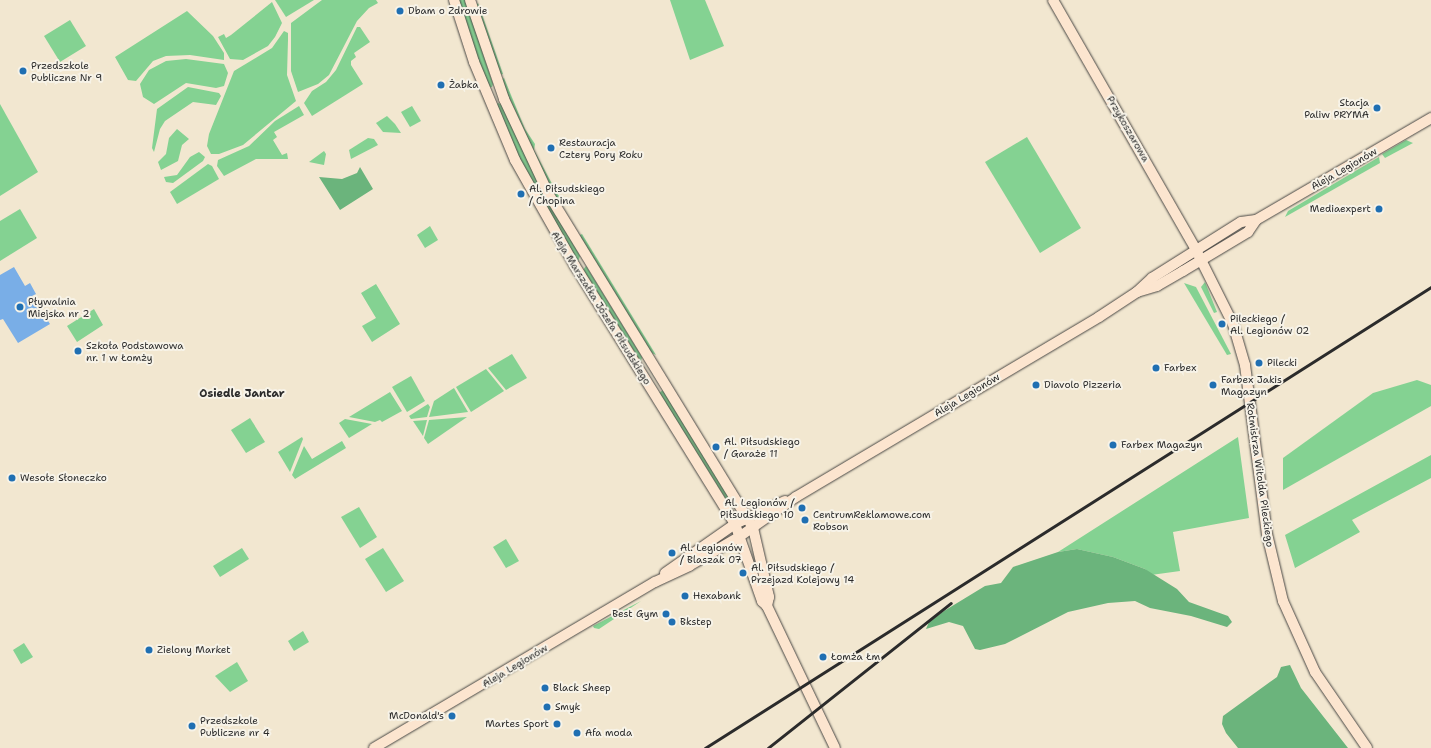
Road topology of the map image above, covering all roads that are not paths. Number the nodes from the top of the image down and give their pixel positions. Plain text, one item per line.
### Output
1 (454, 0) edge
2 (470, 0) edge
3 (1053, 0) edge
4 (1431, 118) edge
5 (1256, 220) junction
6 (1196, 250) junction
7 (1201, 260) junction
8 (1137, 292) junction
9 (796, 497) junction
10 (748, 518) junction
11 (735, 524) junction
12 (753, 528) junction
13 (739, 537) junction
14 (655, 582) junction
15 (767, 606) junction
16 (374, 748) edge
17 (835, 748) edge
18 (1367, 748) edge

1 - 11 street, Aleja Marszałka Józefa Piłsudskiego
2 - 10 street, Aleja Marszałka Józefa Piłsudskiego
3 - 6 street, Przykoszarowa
4 - 5 street, Aleja Legionów
5 - 6 street, Aleja Legionów
5 - 7 street, Aleja Legionów
6 - 7 street, Przykoszarowa
6 - 8 street, Aleja Legionów
7 - 8 street, Aleja Legionów
7 - 18 street, Rotmistrza Witolda Pileckiego
8 - 9 street, Aleja Legionów
9 - 10 street, Aleja Legionów
9 - 12 street, Aleja Legionów
10 - 11 street, Aleja Legionów
10 - 12 street, Aleja Marszałka Józefa Piłsudskiego
11 - 13 street, Aleja Marszałka Józefa Piłsudskiego
11 - 14 street, Aleja Legionów
12 - 13 street, Aleja Legionów
12 - 15 street, Aleja Marszałka Józefa Piłsudskiego
13 - 14 street, Aleja Legionów
13 - 15 street, Aleja Marszałka Józefa Piłsudskiego
14 - 16 street, Aleja Legionów
15 - 17 street, Aleja Marszałka Józefa Piłsudskiego

